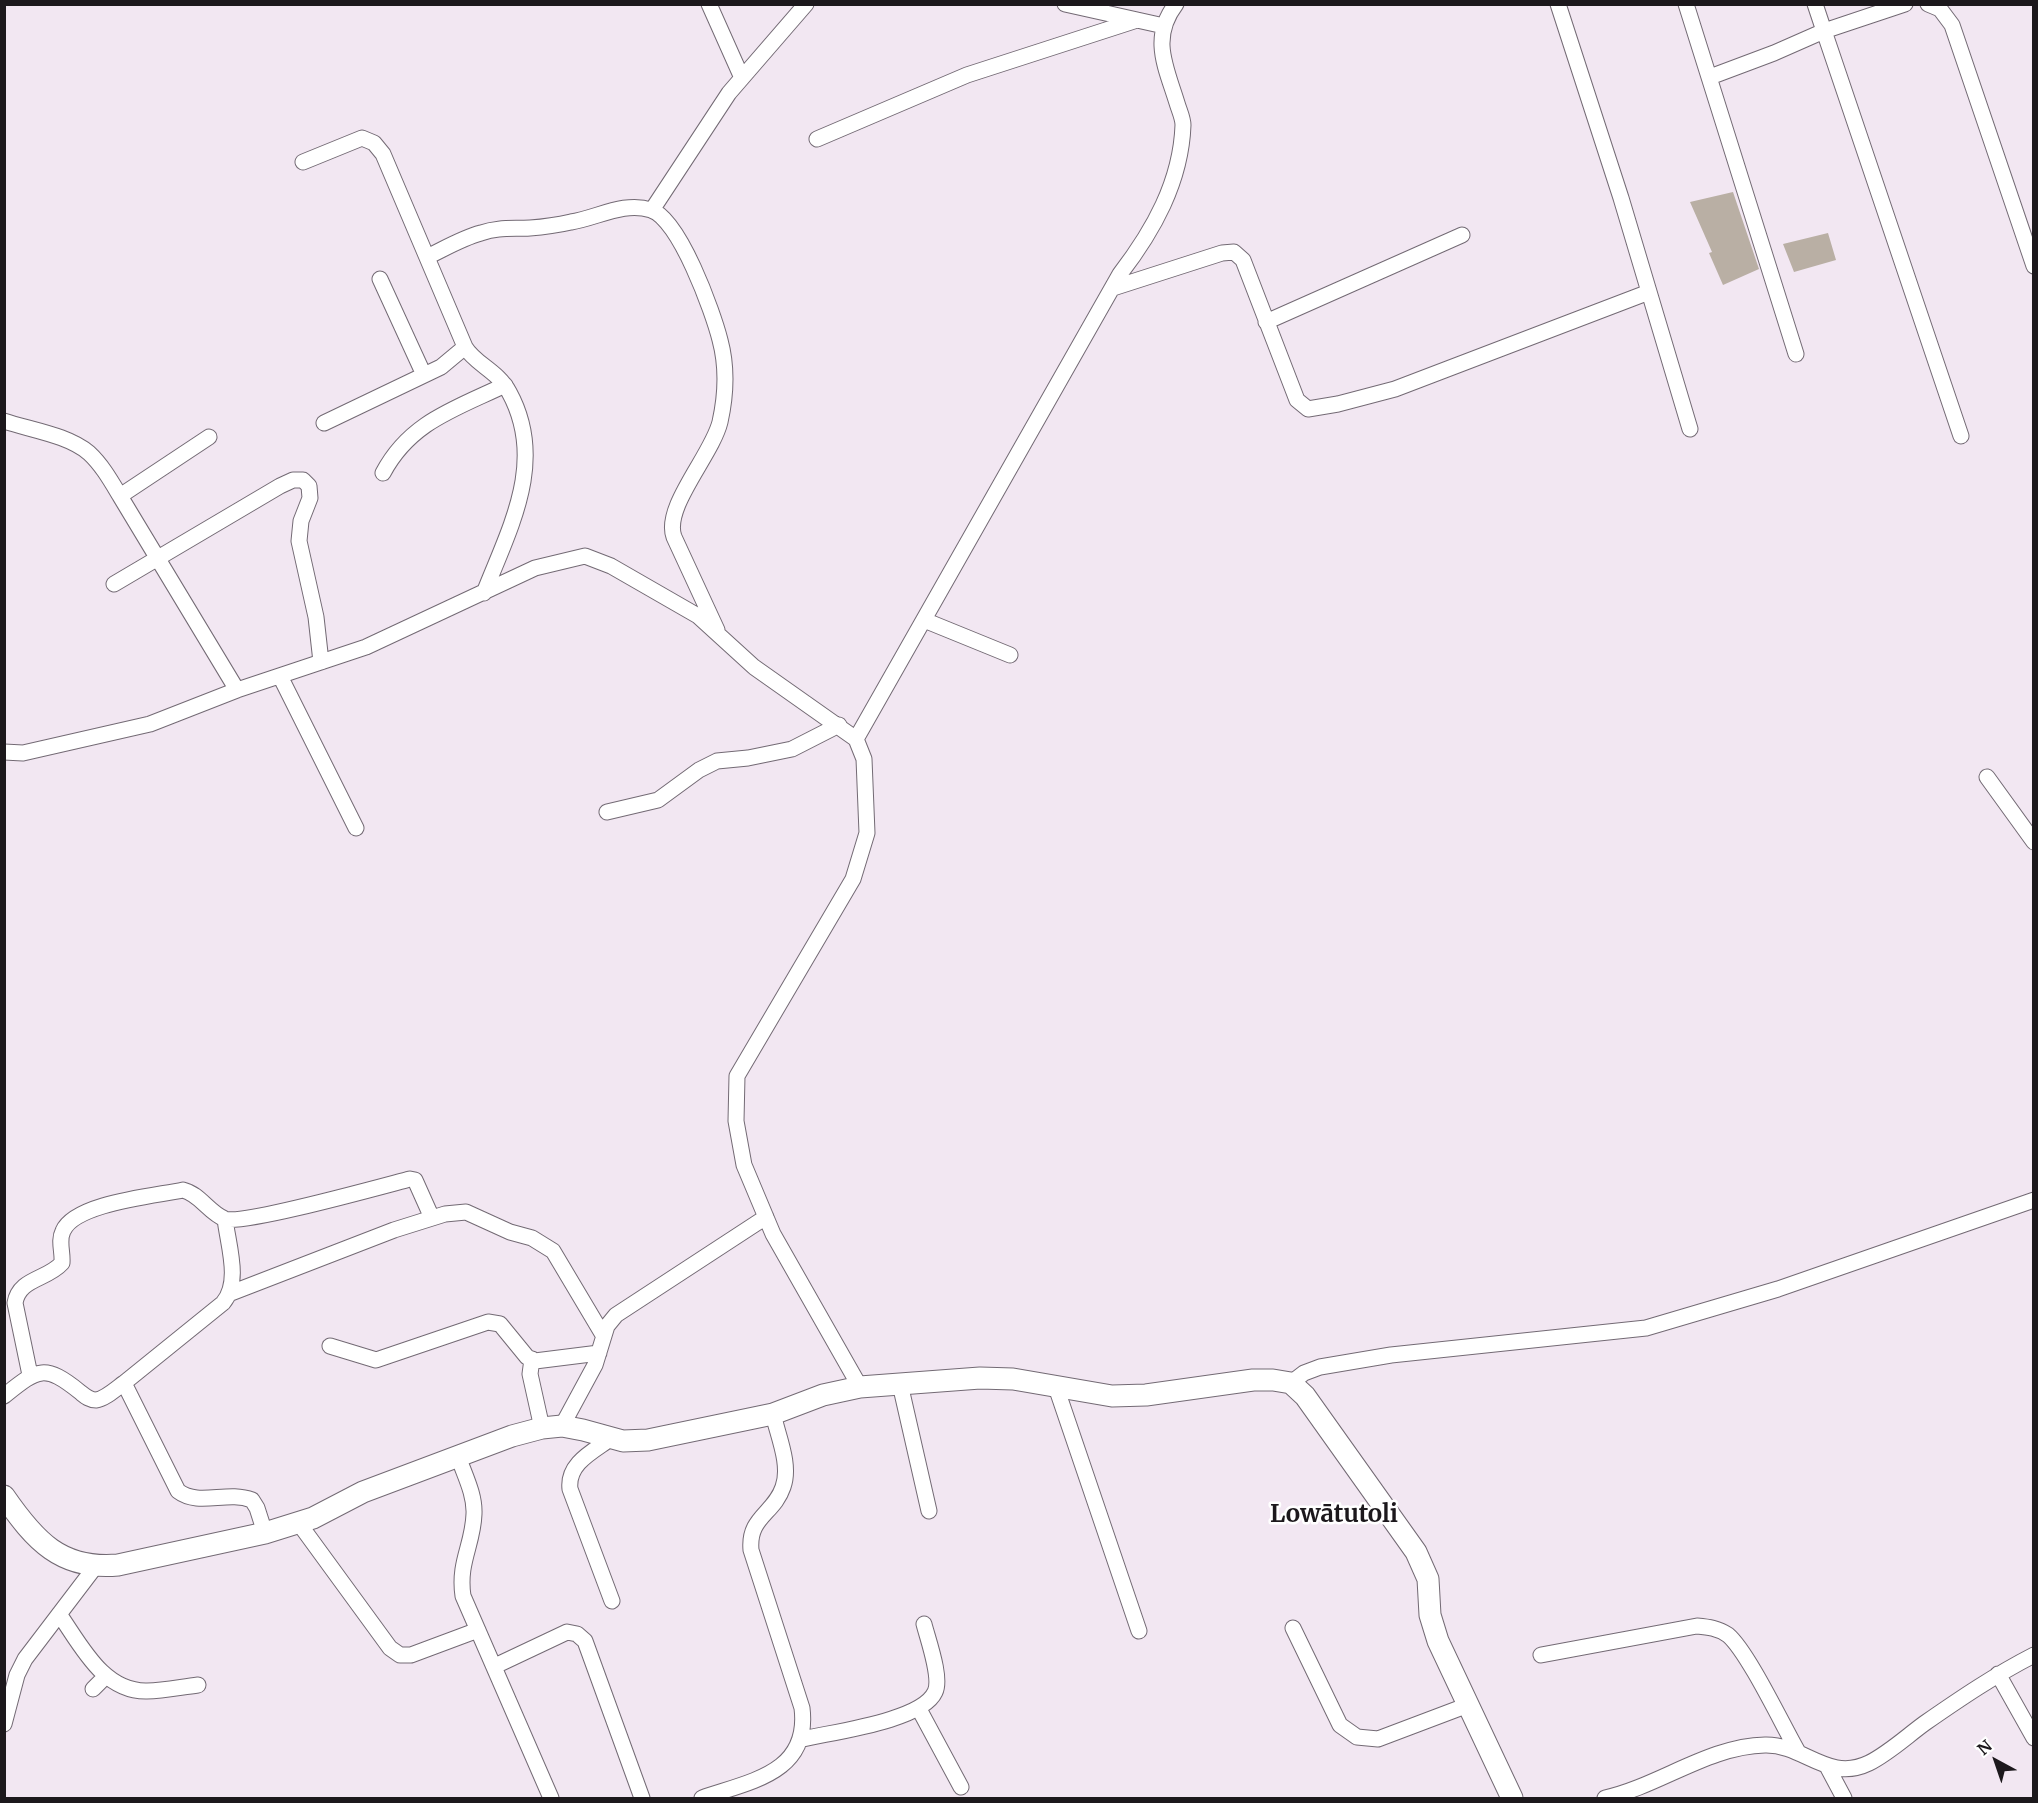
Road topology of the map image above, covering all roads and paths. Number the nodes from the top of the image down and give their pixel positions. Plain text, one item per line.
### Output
1 (709, 4) edge
2 (806, 4) edge
3 (1065, 4) edge
4 (1176, 4) edge
5 (1558, 4) edge
6 (1686, 4) edge
7 (1815, 4) edge
8 (1905, 4) edge
9 (1928, 4) edge
10 (1943, 9) edge
11 (1137, 20) junction
12 (1164, 26) junction
13 (1824, 31) junction
14 (1710, 77) junction
15 (742, 78) junction
16 (817, 139) dead end
17 (303, 162) dead end
18 (652, 210) junction
19 (1462, 235) dead end
20 (427, 257) junction
21 (2034, 266) edge
22 (380, 279) dead end
23 (1113, 288) junction
24 (1649, 292) junction
25 (1266, 322) junction
26 (465, 346) junction
27 (1796, 354) dead end
28 (424, 375) junction
29 (505, 385) junction
30 (4, 421) edge
31 (324, 423) dead end
32 (1690, 429) dead end
33 (1961, 436) dead end
34 (209, 437) dead end
35 (383, 473) dead end
36 (120, 496) junction
37 (159, 560) junction
38 (114, 584) dead end
39 (484, 593) junction
40 (924, 620) junction
41 (720, 636) junction
42 (1010, 655) dead end
43 (321, 662) junction
44 (280, 676) junction
45 (237, 690) junction
46 (839, 725) junction
47 (856, 739) junction
48 (4, 752) edge
49 (1988, 777) dead end
50 (607, 812) dead end
51 (356, 828) dead end
52 (2034, 842) edge
53 (2034, 1200) edge
54 (766, 1217) junction
55 (432, 1218) junction
56 (225, 1219) junction
57 (231, 1293) junction
58 (603, 1335) junction
59 (330, 1346) dead end
60 (599, 1353) junction
61 (532, 1359) junction
62 (30, 1375) junction
63 (124, 1383) junction
64 (1291, 1383) junction
65 (900, 1384) junction
66 (860, 1387) junction
67 (1056, 1387) junction
68 (4, 1396) edge
69 (773, 1414) junction
70 (552, 1427) junction
71 (610, 1439) junction
72 (458, 1456) junction
73 (4, 1496) edge
74 (929, 1511) dead end
75 (298, 1522) junction
76 (265, 1533) junction
77 (95, 1567) junction
78 (612, 1600) dead end
79 (59, 1614) junction
80 (924, 1624) dead end
81 (1293, 1628) dead end
82 (478, 1630) junction
83 (1139, 1631) dead end
84 (1541, 1655) dead end
85 (2034, 1655) edge
86 (495, 1666) junction
87 (1998, 1674) junction
88 (105, 1677) junction
89 (11, 1678) edge
90 (198, 1685) dead end
91 (93, 1689) dead end
92 (1468, 1705) junction
93 (919, 1709) junction
94 (4, 1724) edge
95 (2034, 1738) edge
96 (802, 1739) junction
97 (1798, 1752) junction
98 (1828, 1768) junction
99 (960, 1787) dead end
100 (546, 1797) edge
101 (642, 1798) edge
102 (702, 1798) edge
103 (1512, 1798) edge
104 (1605, 1798) edge
105 (1844, 1798) edge

1 - 15 street
2 - 15 street
3 - 11 street
4 - 12 street
5 - 24 street
6 - 14 street
7 - 13 street
8 - 13 street
9 - 10 street
10 - 21 street
11 - 12 street
11 - 16 street
12 - 23 street
13 - 14 street
13 - 33 street
14 - 27 street
15 - 18 street
17 - 20 street
18 - 20 street
18 - 41 street
19 - 25 street
20 - 26 street
22 - 28 street
23 - 25 street
23 - 40 street
24 - 25 street
24 - 32 street
26 - 28 street
26 - 29 street
28 - 31 street
29 - 35 street
29 - 39 street
30 - 36 street
34 - 36 street
36 - 37 street
37 - 38 street
37 - 43 street
37 - 45 street
39 - 41 street
39 - 43 street
40 - 42 street
40 - 47 street
41 - 46 street
43 - 44 street
44 - 45 street
44 - 51 street
45 - 48 street
46 - 47 street
46 - 50 street
47 - 54 street
49 - 52 street
53 - 64 street
54 - 58 street
54 - 66 street
55 - 56 street
55 - 57 street
55 - 58 street
56 - 57 street
56 - 62 street
57 - 63 street
58 - 60 street
59 - 61 street
60 - 61 street
60 - 70 street
61 - 70 street
62 - 63 street
62 - 68 street
63 - 76 street
64 - 67 street
64 - 92 street
65 - 66 street
65 - 67 street
65 - 74 street
66 - 69 street
67 - 83 street
69 - 71 street
69 - 96 street
70 - 71 street
70 - 72 street
71 - 78 street
72 - 75 street
72 - 82 street
73 - 77 street
75 - 76 street
75 - 82 street
76 - 77 street
77 - 79 street
79 - 88 street
79 - 89 street
80 - 93 street
81 - 92 street
82 - 86 street
84 - 97 street
85 - 87 street
86 - 100 street
86 - 101 street
87 - 95 street
87 - 98 street
88 - 90 street
88 - 91 street
89 - 94 street
92 - 103 street
93 - 96 street
93 - 99 street
96 - 102 street
97 - 98 street
97 - 104 street
98 - 105 street

